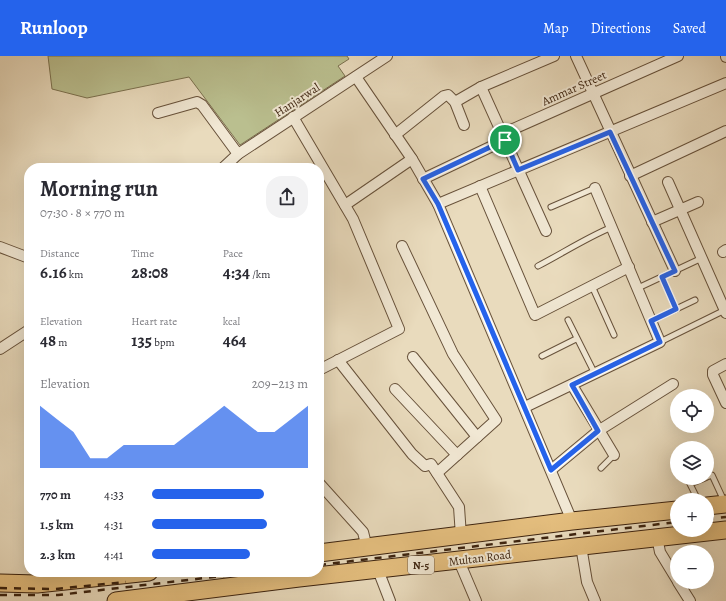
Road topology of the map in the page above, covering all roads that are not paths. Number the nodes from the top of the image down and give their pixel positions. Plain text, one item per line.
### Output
1 (387, 56) edge
2 (554, 56) edge
3 (576, 56) edge
4 (678, 56) edge
5 (356, 77) junction
6 (726, 83) edge
7 (481, 87) junction
8 (593, 94) junction
9 (455, 102) junction
10 (158, 113) dead end
11 (293, 118) junction
12 (464, 125) dead end
13 (726, 131) edge
14 (610, 132) junction
15 (395, 135) junction
16 (504, 137) junction
17 (238, 154) junction
18 (412, 159) junction
19 (228, 163) edge
20 (320, 163) edge
21 (324, 170) edge
22 (518, 170) junction
23 (630, 176) junction
24 (423, 179) junction
25 (668, 182) dead end
26 (480, 186) junction
27 (596, 188) joint
28 (698, 202) dead end
29 (438, 204) junction
30 (345, 205) junction
31 (551, 207) dead end
32 (680, 210) junction
33 (652, 222) junction
34 (612, 227) junction
35 (546, 231) dead end
36 (402, 246) dead end
37 (0, 247) edge
38 (24, 256) edge
39 (702, 258) junction
40 (538, 266) dead end
41 (629, 267) junction
42 (675, 271) junction
43 (662, 277) junction
44 (592, 286) junction
45 (638, 288) junction
46 (695, 300) dead end
47 (676, 309) junction
48 (725, 312) edge
49 (568, 320) dead end
50 (651, 321) junction
51 (24, 333) edge
52 (614, 335) dead end
53 (576, 339) junction
54 (660, 342) junction
55 (0, 349) edge
56 (542, 356) dead end
57 (413, 357) dead end
58 (338, 360) junction
59 (726, 364) edge
60 (324, 367) edge
61 (595, 374) junction
62 (673, 384) dead end
63 (572, 385) junction
64 (395, 389) dead end
65 (726, 402) edge
66 (525, 407) junction
67 (598, 431) junction
68 (477, 437) junction
69 (457, 455) junction
70 (614, 455) joint
71 (601, 468) dead end
72 (551, 470) junction
73 (437, 473) junction
74 (714, 479) edge
75 (324, 489) edge
76 (726, 504) edge
77 (714, 505) edge
78 (670, 511) edge
79 (572, 521) junction
80 (726, 530) edge
81 (461, 536) junction
82 (657, 537) junction
83 (581, 546) junction
84 (367, 548) junction
85 (324, 552) edge
86 (459, 561) junction
87 (670, 568) edge
88 (378, 570) junction
89 (324, 573) edge
90 (102, 577) edge
91 (284, 577) edge
92 (0, 583) edge
93 (683, 589) edge
94 (116, 601) edge
95 (390, 601) edge
96 (476, 601) edge
97 (595, 601) edge
98 (690, 601) edge

1 - 5 street, Hanjarwal
2 - 7 street
3 - 8 street
4 - 8 street, Ammar Street
5 - 11 street, Hanjarwal
5 - 15 street
6 - 14 street
7 - 9 street
7 - 16 street
8 - 14 street
8 - 16 street, Ammar Street
9 - 12 street
9 - 15 street
10 - 17 street
11 - 17 street, Hanjarwal
11 - 20 street
13 - 23 street
14 - 22 street
14 - 23 street
15 - 18 street
16 - 22 street
16 - 24 street, Ammar Street
17 - 19 street, Hanjarwal
18 - 24 street
18 - 30 street
21 - 30 street
22 - 26 street
22 - 35 street
23 - 33 street
24 - 29 street
25 - 32 street
26 - 29 street
26 - 44 street
27 - 31 lane
27 - 34 street
28 - 32 street
29 - 66 street
30 - 58 street
32 - 33 street
32 - 39 street
33 - 42 street
34 - 40 lane
34 - 41 street
36 - 68 street
37 - 38 street
39 - 42 lane
39 - 48 street
41 - 44 street
41 - 45 street
42 - 43 lane
43 - 45 lane
43 - 47 lane
44 - 52 lane
45 - 50 street
46 - 47 lane
47 - 50 lane
48 - 54 lane
49 - 53 lane
50 - 54 street
51 - 55 street
53 - 56 lane
53 - 61 lane
54 - 61 street
57 - 68 street
58 - 60 street
58 - 73 street
59 - 65 street
61 - 63 street
62 - 67 street
63 - 66 street
63 - 67 street
64 - 69 street
66 - 72 street
67 - 70 street
67 - 72 street
68 - 69 street
69 - 73 street
70 - 71 lane
72 - 79 street
73 - 81 street
74 - 76 lane
75 - 84 street
76 - 77 main road
78 - 79 main road, Multan Road / N-5
79 - 81 main road, Multan Road / N-5
80 - 82 main road, Multan Road / N-5
81 - 84 main road, Multan Road / N-5
82 - 83 main road, Multan Road / N-5
82 - 87 street
83 - 86 main road, Multan Road / N-5
83 - 97 street
84 - 85 main road, Multan Road / N-5
86 - 88 main road, Multan Road / N-5
86 - 96 street
88 - 89 main road, Multan Road / N-5
88 - 95 street
90 - 92 main road
91 - 94 main road, Multan Road / N-5
93 - 98 street

